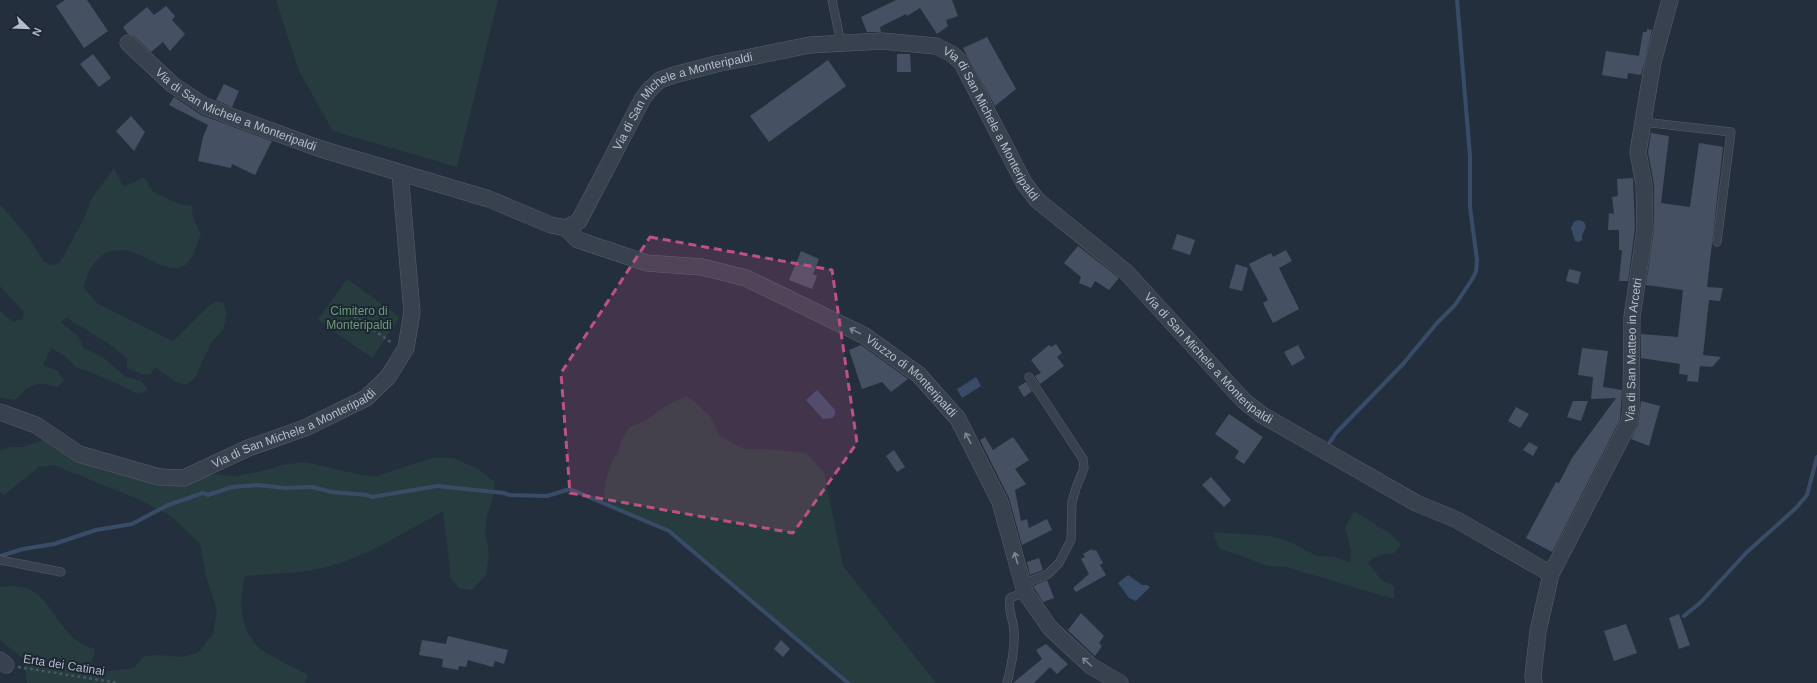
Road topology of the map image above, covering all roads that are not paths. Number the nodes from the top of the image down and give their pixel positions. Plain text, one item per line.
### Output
1 (832, 0) edge
2 (1670, 0) edge
3 (128, 43) dead end
4 (841, 43) junction
5 (1643, 122) junction
6 (400, 173) junction
7 (566, 228) junction
8 (1718, 242) dead end
9 (1029, 377) dead end
10 (0, 412) edge
11 (0, 560) edge
12 (61, 572) dead end
13 (1551, 574) junction
14 (1024, 588) junction
15 (1007, 683) edge
16 (1120, 683) edge
17 (1534, 683) edge

1 - 4 lane
2 - 5 street, Via di San Matteo in Arcetri
3 - 6 street, Via di San Michele a Monteripaldi
4 - 7 street, Via di San Michele a Monteripaldi
4 - 13 street, Via di San Michele a Monteripaldi
5 - 8 lane
5 - 13 street, Via di San Matteo in Arcetri
6 - 7 street, Via di San Michele a Monteripaldi
6 - 10 street, Via di San Michele a Monteripaldi
14 -> 7 street, Viuzzo di Monteripaldi
9 - 14 lane
11 - 12 lane
13 - 17 street, Via di San Matteo in Arcetri
14 - 15 lane
16 -> 14 street, Viuzzo di Monteripaldi

